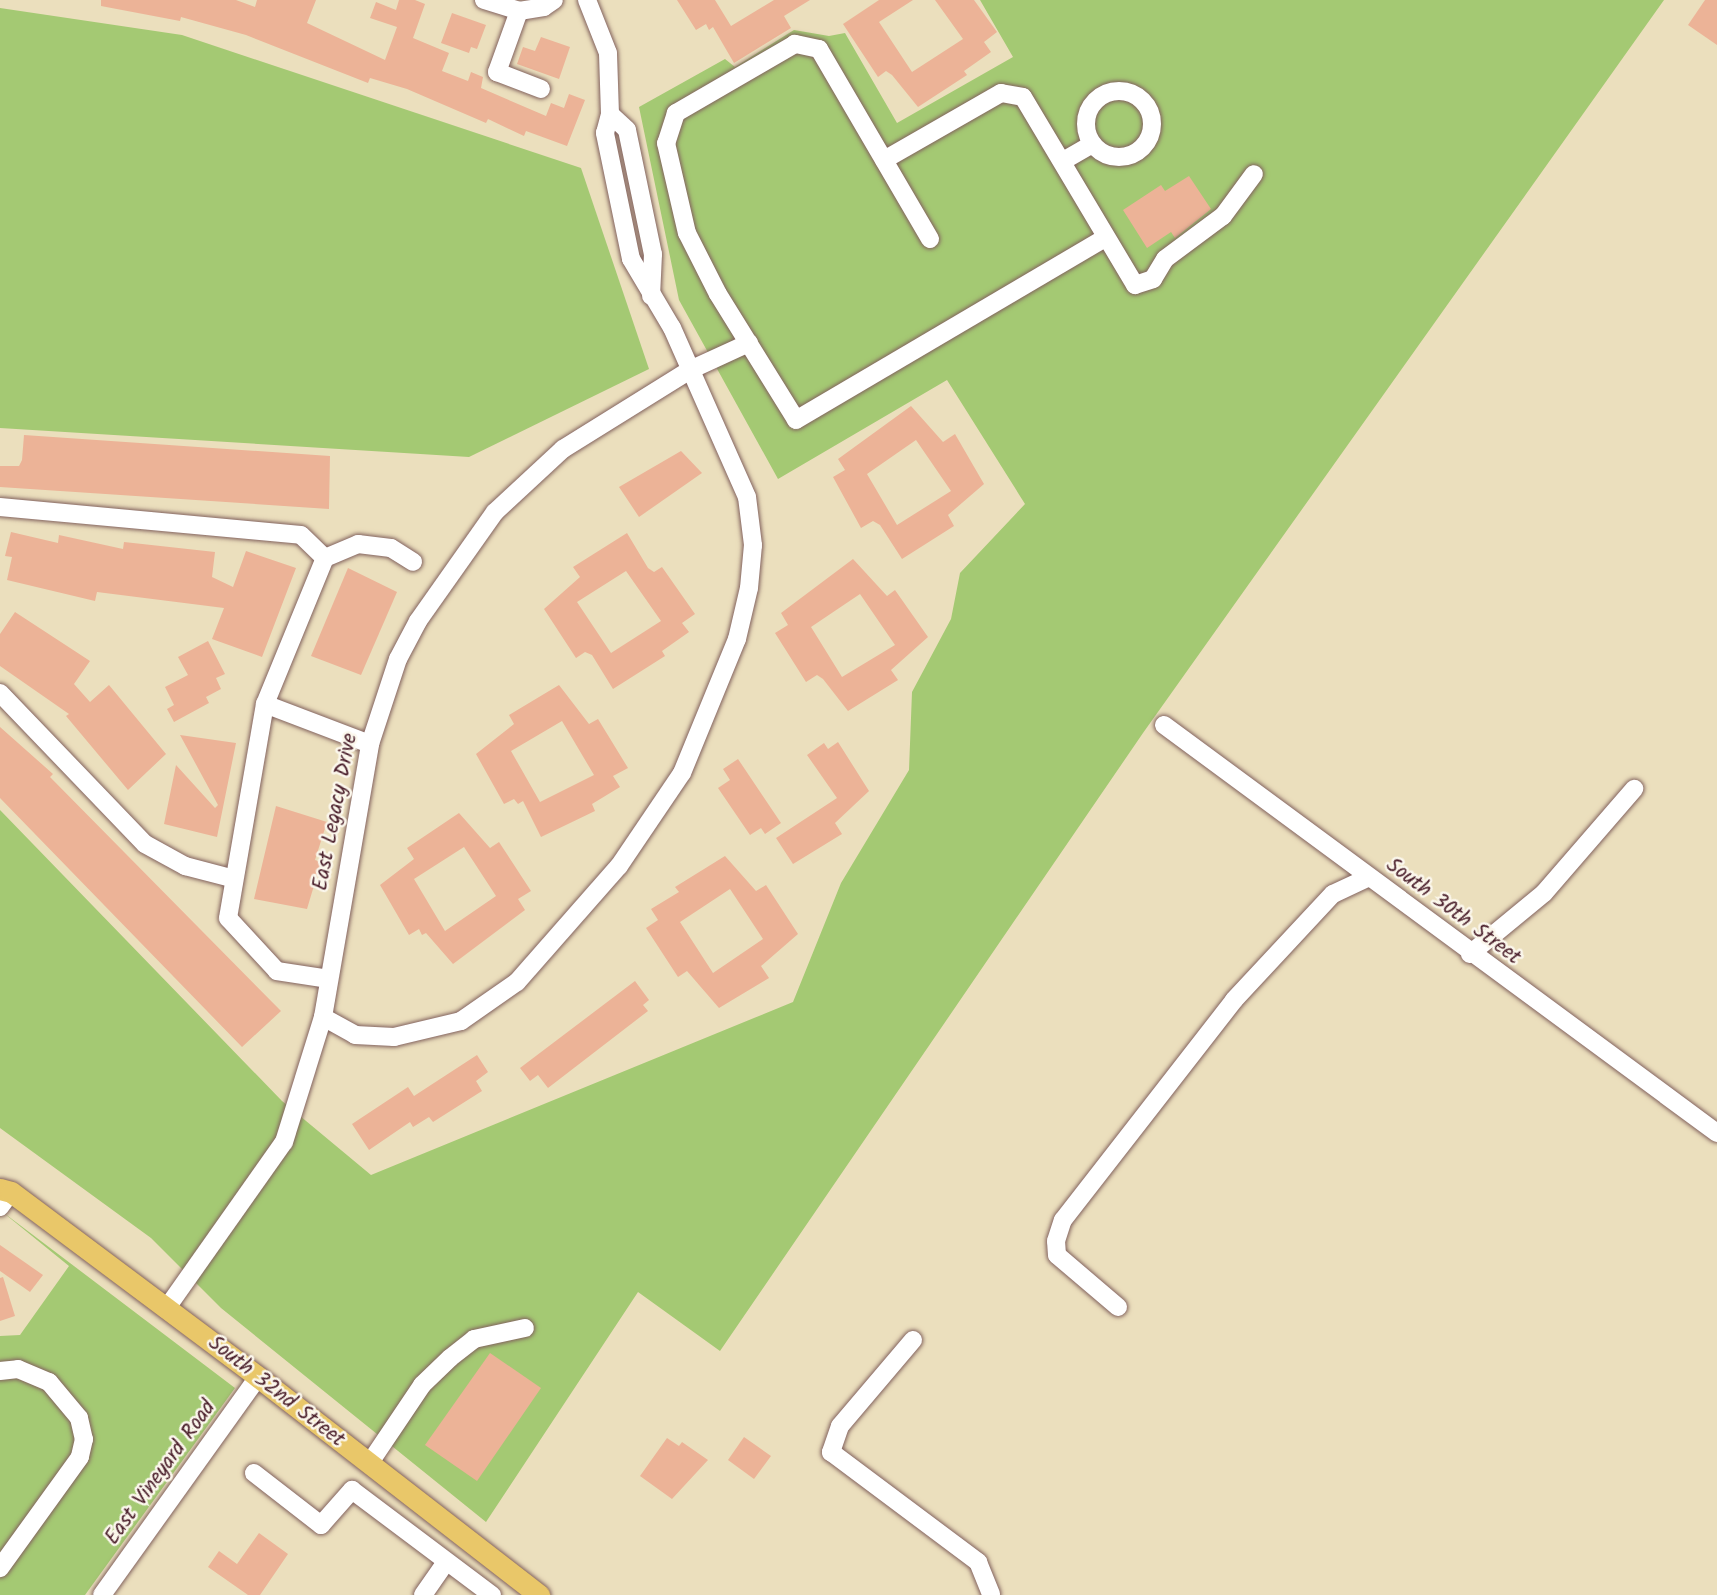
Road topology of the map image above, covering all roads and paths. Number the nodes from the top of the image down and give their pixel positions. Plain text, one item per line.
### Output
1 (484, 0) edge
2 (554, 0) edge
3 (587, 0) edge
4 (519, 11) junction
5 (541, 89) dead end
6 (610, 114) junction
7 (1092, 144) dead end
8 (884, 160) junction
9 (1063, 161) junction
10 (1254, 174) dead end
11 (643, 204) junction
12 (622, 210) junction
13 (1105, 238) junction
14 (930, 239) dead end
15 (651, 296) junction
16 (749, 343) junction
17 (690, 370) junction
18 (0, 507) edge
19 (325, 558) junction
20 (413, 562) dead end
21 (0, 693) edge
22 (264, 704) junction
23 (1164, 725) dead end
24 (370, 744) junction
25 (1634, 789) dead end
26 (231, 878) junction
27 (1368, 878) junction
28 (1470, 954) junction
29 (329, 979) junction
30 (323, 1017) junction
31 (1717, 1133) edge
32 (3, 1191) edge
33 (1118, 1307) dead end
34 (166, 1309) junction
35 (525, 1328) dead end
36 (913, 1340) dead end
37 (0, 1371) edge
38 (258, 1377) junction
39 (369, 1464) junction
40 (254, 1473) dead end
41 (446, 1562) junction
42 (0, 1568) edge
43 (102, 1595) edge
44 (423, 1595) edge
45 (490, 1595) edge
46 (539, 1595) edge
47 (991, 1595) edge

1 - 4 street
2 - 4 street
3 - 6 street
4 - 5 street
6 - 11 street
6 - 12 street
7 - 9 street
8 - 9 street
8 - 14 street
8 - 16 street
9 - 13 street
10 - 13 street
11 - 12 street
11 - 15 street
12 - 15 street
13 - 16 street
15 - 17 street
16 - 17 street, East Legacy Drive
17 - 24 street, East Legacy Drive
17 - 30 street
18 - 19 street
19 - 20 street
19 - 22 street
21 - 26 street
22 - 24 street
22 - 26 street
23 - 27 street, South 30th Street
24 - 29 street, East Legacy Drive
25 - 28 street
26 - 29 street
27 - 28 street, South 30th Street
27 - 33 street
28 - 31 street, South 30th Street
29 - 30 street, East Legacy Drive
30 - 34 street, East Legacy Drive
32 - 34 main road, South 32nd Street
34 - 38 main road, South 32nd Street
35 - 39 street
36 - 47 street
37 - 42 street
38 - 39 main road, South 32nd Street
38 - 43 street, East Vineyard Road
39 - 46 main road, South 32nd Street
40 - 41 street
41 - 44 street
41 - 45 street

